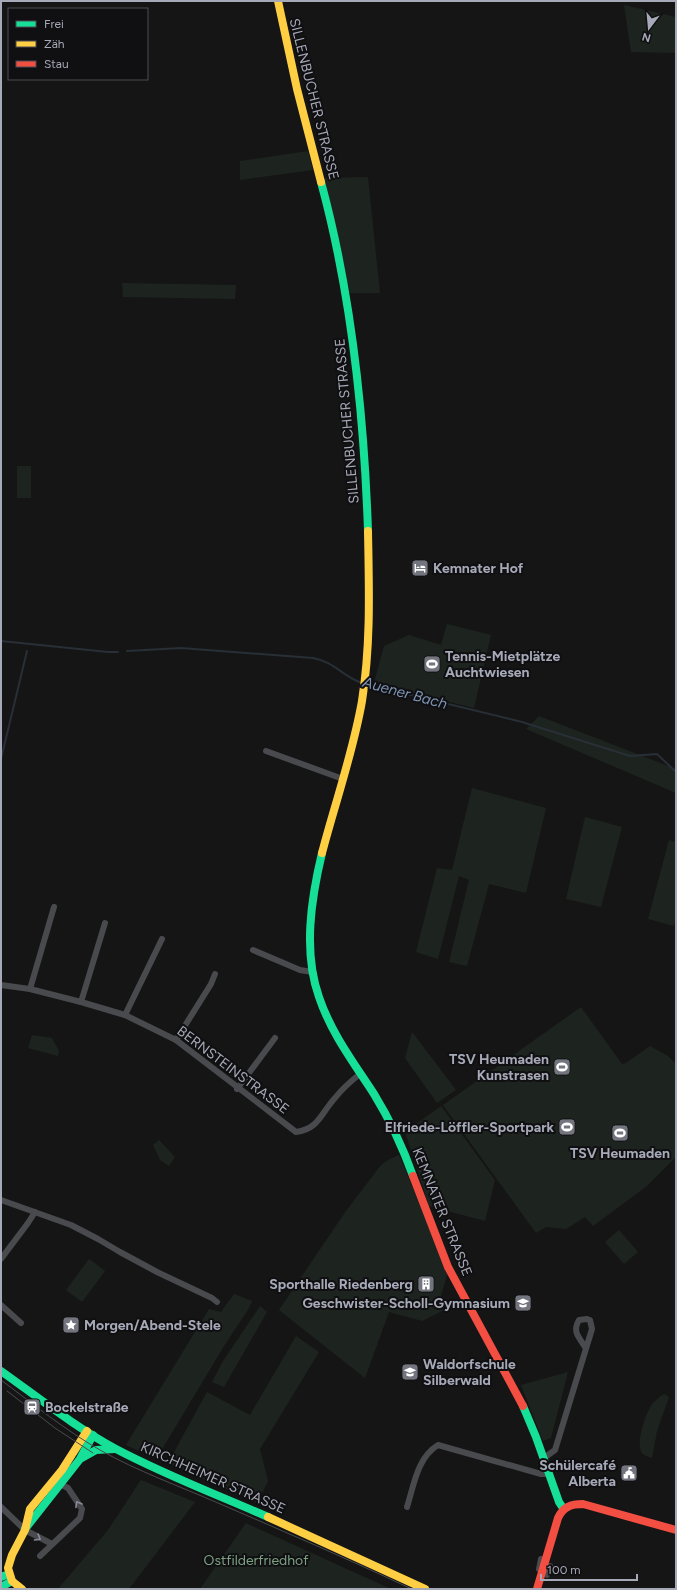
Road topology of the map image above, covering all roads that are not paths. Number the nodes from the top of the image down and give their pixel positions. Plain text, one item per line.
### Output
1 (278, 1) edge
2 (266, 751) dead end
3 (343, 779) junction
4 (326, 842) joint
5 (54, 907) dead end
6 (105, 923) dead end
7 (162, 939) dead end
8 (253, 950) dead end
9 (312, 972) junction
10 (215, 974) dead end
11 (1, 985) edge
12 (30, 989) junction
13 (81, 1002) junction
14 (125, 1015) junction
15 (275, 1038) dead end
16 (176, 1040) junction
17 (360, 1074) junction
18 (238, 1089) junction
19 (1, 1200) edge
20 (35, 1212) junction
21 (1, 1259) edge
22 (217, 1302) dead end
23 (1, 1305) edge
24 (21, 1323) dead end
25 (585, 1347) dead end
26 (1, 1371) edge
27 (90, 1433) junction
28 (116, 1449) junction
29 (544, 1458) junction
30 (80, 1459) junction
31 (549, 1474) junction
32 (52, 1482) junction
33 (61, 1483) junction
34 (1, 1507) edge
35 (407, 1507) dead end
36 (563, 1508) junction
37 (25, 1530) junction
38 (676, 1530) edge
39 (52, 1544) junction
40 (40, 1556) dead end
41 (541, 1559) dead end
42 (550, 1566) dead end
43 (539, 1568) dead end
44 (547, 1575) dead end
45 (7, 1578) edge
46 (1, 1587) edge
47 (22, 1589) edge
48 (425, 1589) edge
49 (537, 1589) edge

1 - 3 street, SILLENBUCHER STRASSE
2 - 3 street
3 - 4 street, SILLENBUCHER STRASSE
4 - 9 street, KEMNATER STRASSE
5 - 12 street
6 - 13 street
7 - 14 street
8 - 9 street
9 - 17 street, KEMNATER STRASSE
10 - 16 street
11 - 12 street, BERNSTEINSTRASSE
12 - 13 street, BERNSTEINSTRASSE
13 - 14 street, BERNSTEINSTRASSE
14 - 16 street, BERNSTEINSTRASSE
15 - 18 street
16 - 18 street, BERNSTEINSTRASSE
17 - 18 street, BERNSTEINSTRASSE
17 - 29 street, KEMNATER STRASSE
19 - 20 street
20 - 21 street
20 - 22 street
23 - 24 street
25 - 29 street
26 - 27 street, KIRCHHEIMER STRASSE
27 - 28 street, KIRCHHEIMER STRASSE
27 - 30 street
27 - 32 street
28 - 30 street
28 - 48 street, KIRCHHEIMER STRASSE
29 - 31 street, KEMNATER STRASSE
30 - 33 street
31 - 35 street
31 - 36 street, KEMNATER STRASSE
32 - 33 street
32 - 37 street
33 - 37 street
39 -> 33 street
34 - 37 street
36 - 38 street
36 - 49 street
37 -> 39 street
37 - 45 street
39 - 40 street
41 - 43 street
42 - 44 street
45 - 46 street
45 - 47 street

